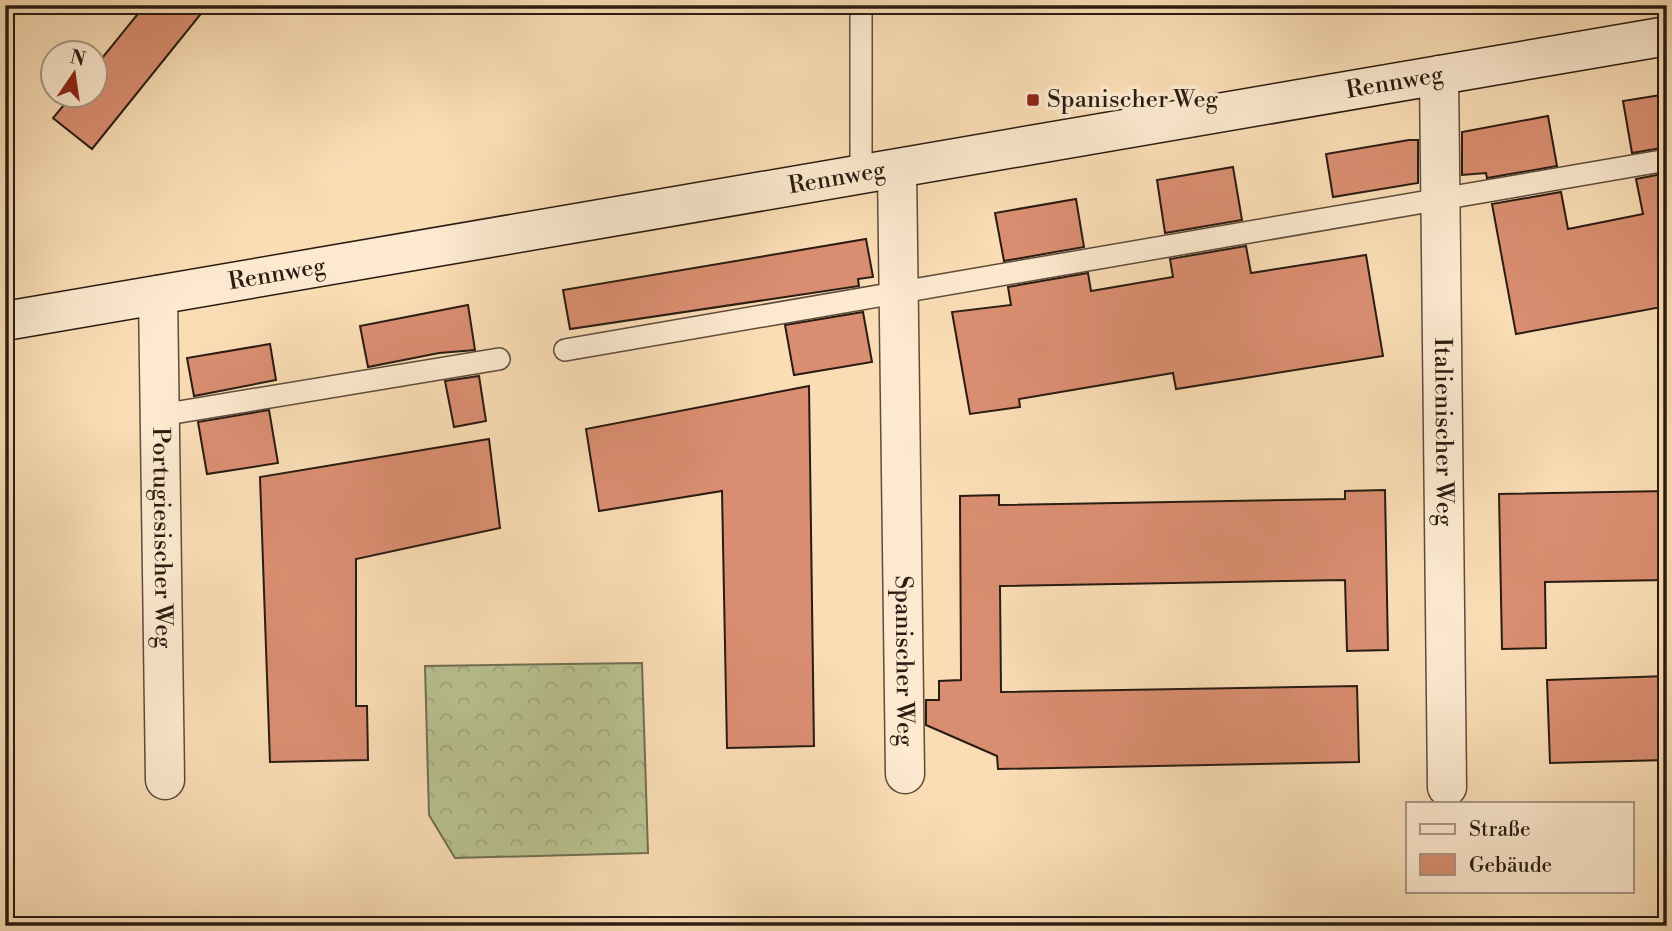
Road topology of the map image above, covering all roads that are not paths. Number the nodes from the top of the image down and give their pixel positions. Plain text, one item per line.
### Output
1 (861, 5) edge
2 (1667, 36) edge
3 (1439, 75) junction
4 (1667, 160) edge
5 (897, 169) junction
6 (860, 175) junction
7 (1441, 196) junction
8 (898, 293) junction
9 (158, 295) junction
10 (5, 321) edge
11 (565, 350) dead end
12 (499, 359) dead end
13 (161, 415) junction
14 (905, 774) dead end
15 (165, 780) dead end
16 (1447, 787) dead end

1 - 6 lane
2 - 3 street, Rennweg
3 - 5 street, Rennweg
3 - 7 street, Italienischer Weg
4 - 7 lane
5 - 6 street, Rennweg
5 - 8 street, Spanischer Weg
6 - 9 street, Rennweg
7 - 8 lane
7 - 16 street, Italienischer Weg
8 - 11 lane
8 - 14 street, Spanischer Weg
9 - 10 street, Rennweg
9 - 13 street, Portugiesischer Weg
12 - 13 lane
13 - 15 street, Portugiesischer Weg

